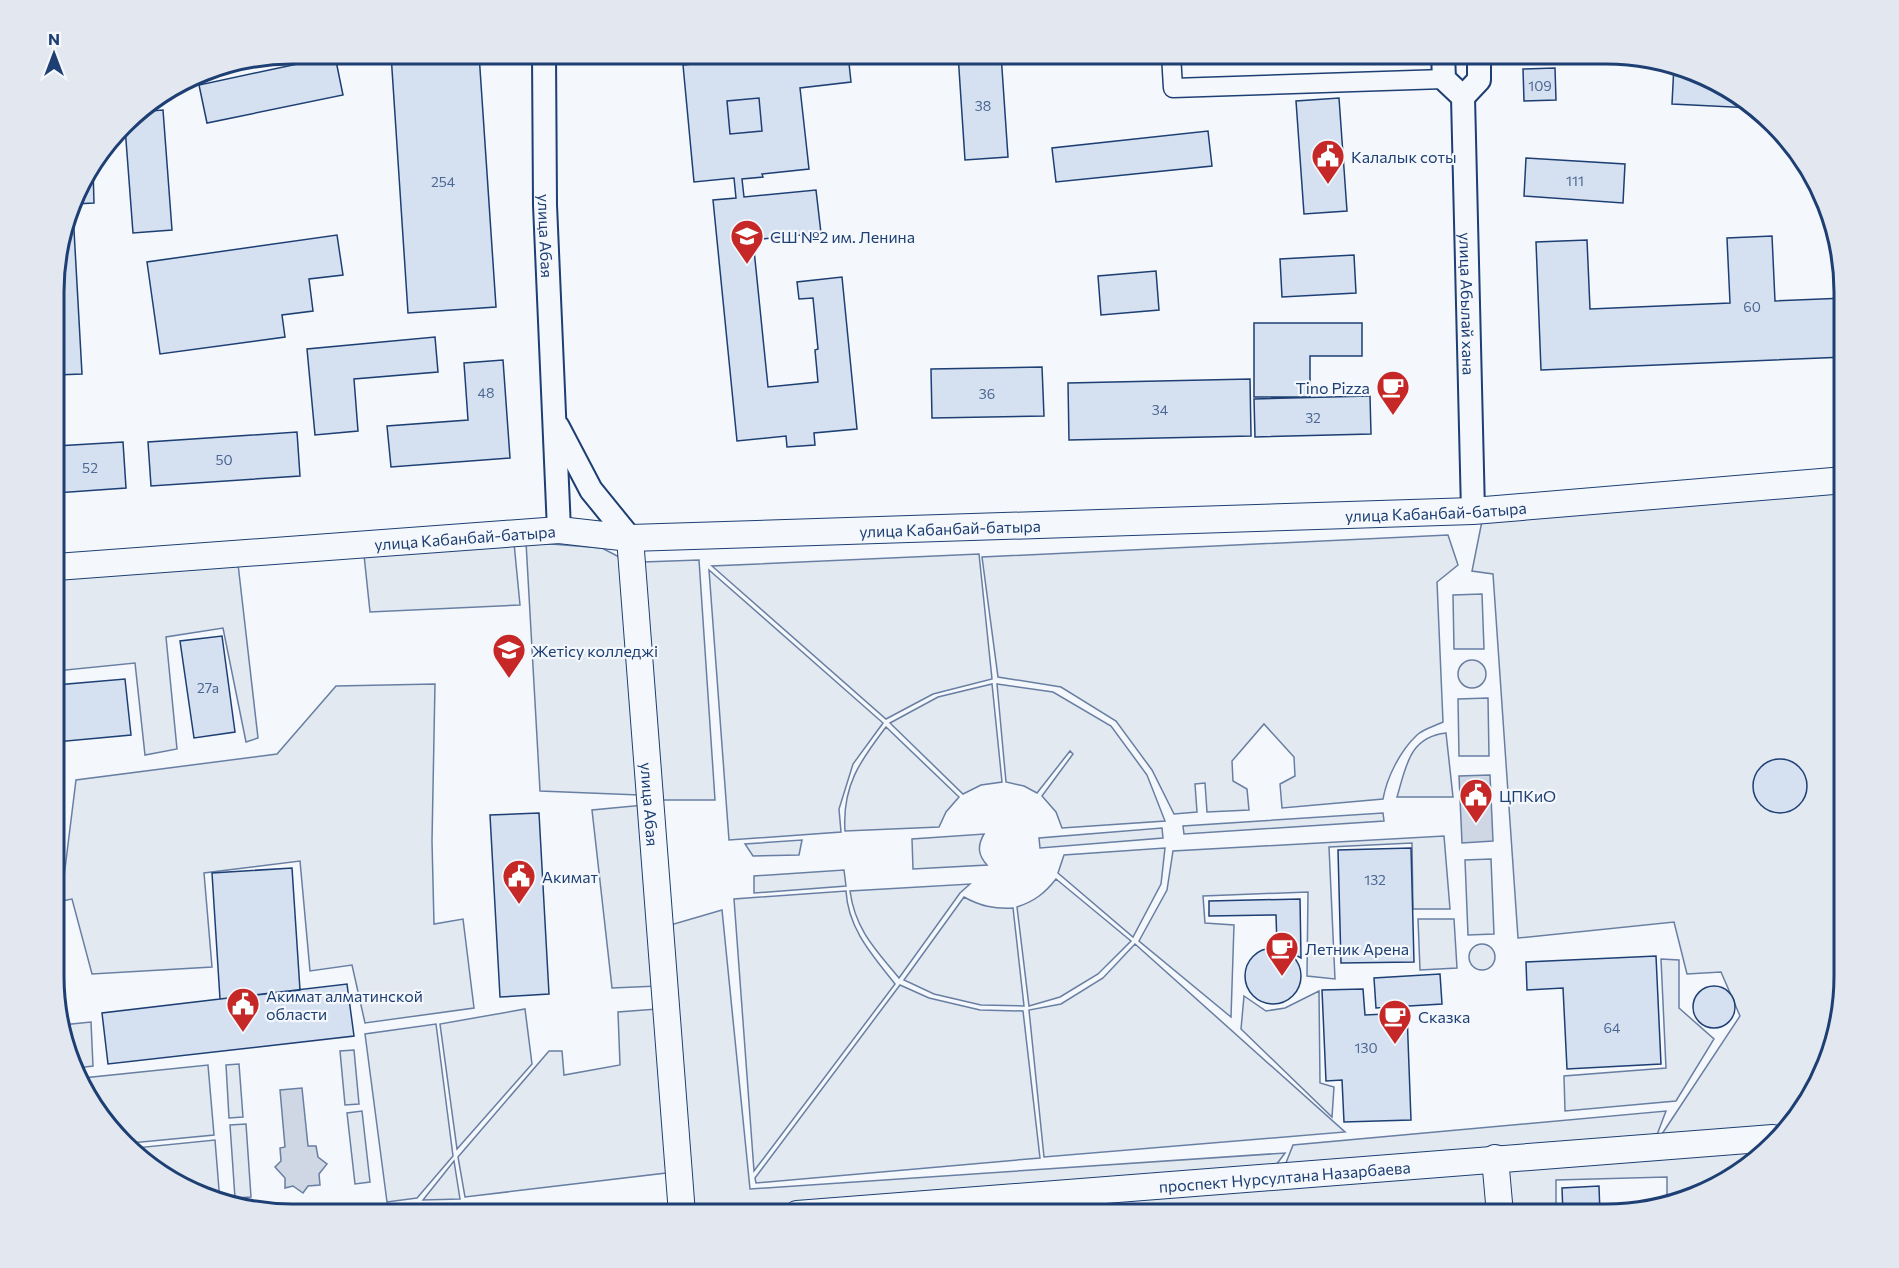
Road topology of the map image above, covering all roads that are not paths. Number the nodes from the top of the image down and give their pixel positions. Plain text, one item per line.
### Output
1 (544, 64) edge
2 (1172, 64) edge
3 (1443, 64) edge
4 (1479, 64) edge
5 (1444, 79) junction
6 (1463, 97) junction
7 (554, 417) junction
8 (1834, 481) edge
9 (1473, 510) junction
10 (559, 530) junction
11 (630, 538) junction
12 (64, 566) edge
13 (1766, 1138) edge
14 (1495, 1158) junction
15 (681, 1204) edge
16 (922, 1204) edge
17 (1499, 1204) edge

1 - 7 street, улица Абая
2 - 5 street
3 - 5 street
4 - 6 street
5 - 6 street
6 - 9 street, улица Абылай хана
7 - 10 street, улица Абая
7 - 11 street, улица Абая
8 - 9 main road, улица Кабанбай-батыра
9 - 11 main road, улица Кабанбай-батыра
10 - 11 main road, улица Кабанбай-батыра
10 - 12 main road, улица Кабанбай-батыра
11 - 15 main road, улица Абая
13 - 14 main road, проспект Нурсултана Назарбаева
14 - 16 main road, проспект Нурсултана Назарбаева
14 - 17 main road

